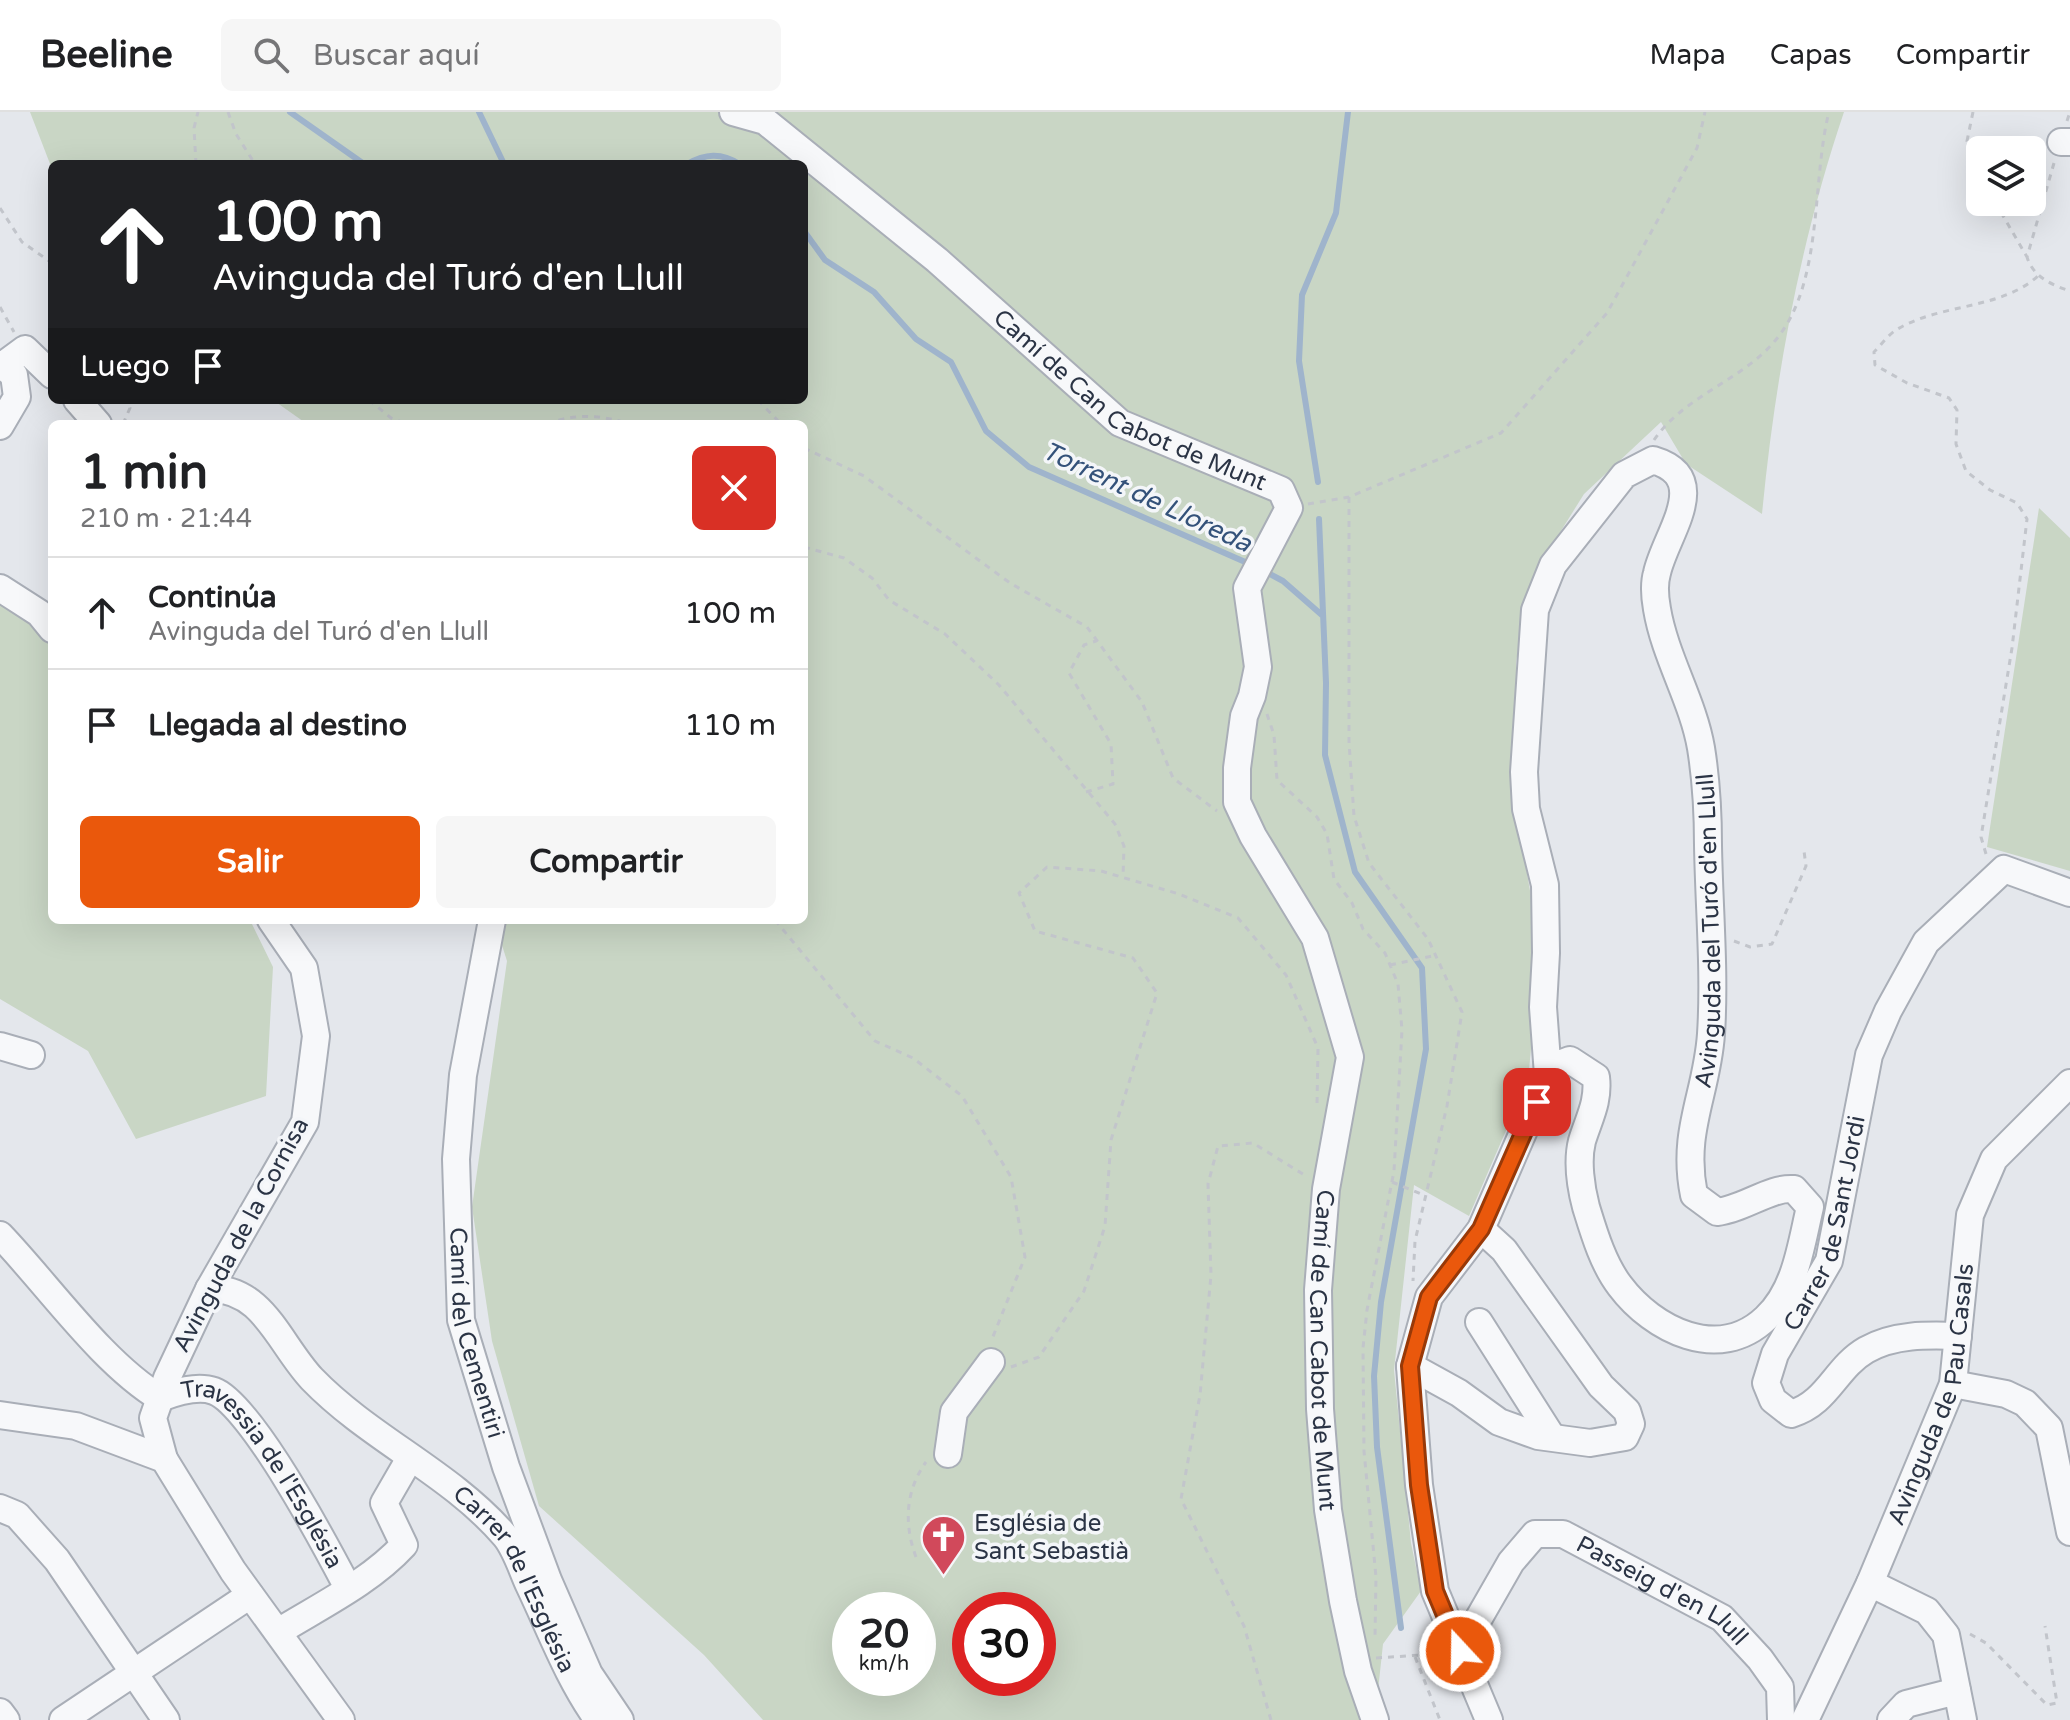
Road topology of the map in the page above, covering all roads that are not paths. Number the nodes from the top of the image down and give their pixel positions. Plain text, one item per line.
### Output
1 (733, 112) edge
2 (1, 365) edge
3 (48, 371) edge
4 (80, 404) edge
5 (94, 420) edge
6 (0, 426) edge
7 (0, 588) edge
8 (48, 624) edge
9 (2070, 893) edge
10 (274, 924) edge
11 (491, 924) edge
12 (0, 1046) edge
13 (31, 1055) dead end
14 (1548, 1075) junction
15 (2070, 1083) edge
16 (1481, 1229) junction
17 (0, 1235) edge
18 (209, 1289) junction
19 (1479, 1322) dead end
20 (1958, 1336) junction
21 (991, 1362) road end
22 (1410, 1366) junction
23 (1953, 1384) junction
24 (160, 1398) junction
25 (0, 1415) edge
26 (1552, 1437) junction
27 (939, 1456) road end
28 (410, 1458) junction
29 (164, 1459) junction
30 (0, 1508) edge
31 (2070, 1532) edge
32 (1870, 1583) junction
33 (348, 1588) junction
34 (250, 1595) junction
35 (278, 1632) junction
36 (1460, 1651) junction
37 (134, 1673) junction
38 (1957, 1691) junction
39 (0, 1712) edge
40 (6, 1720) edge
41 (63, 1720) edge
42 (166, 1720) edge
43 (341, 1720) edge
44 (598, 1720) edge
45 (620, 1720) edge
46 (1375, 1720) edge
47 (1489, 1720) edge
48 (1781, 1720) edge
49 (1805, 1720) edge
50 (1891, 1720) edge
51 (1963, 1720) edge

1 - 46 street, Camí de Can Cabot de Munt
2 - 3 street
2 - 6 street
4 - 5 street
7 - 8 street
9 - 20 street, Carrer de Sant Jordi
10 - 18 street, Avinguda de la Cornisa
11 - 45 street, Camí del Cementiri
12 - 13 street
14 - 14 street, Avinguda del Turó d'en Llull
14 - 16 street
15 - 20 street, Avinguda de Pau Casals
16 - 22 street
16 - 26 street
17 - 24 street
18 - 24 street, Avinguda de la Cornisa
18 - 28 street, Carrer de l'Església
19 - 26 street
20 - 23 street, Avinguda de Pau Casals
21 - 27 street
22 - 26 street
22 - 36 street
23 - 31 street
23 - 32 street, Avinguda de Pau Casals
24 - 29 street, Avinguda de la Cornisa
24 - 33 street, Travessia de l'Església
25 - 29 street
28 - 33 street
28 - 44 street, Carrer de l'Església
29 - 34 street, Avinguda de la Cornisa
30 - 37 street
32 - 38 street
32 - 49 street, Avinguda de Pau Casals
33 - 35 street
34 - 35 street, Avinguda de la Cornisa
34 - 37 street
35 - 43 street, Avinguda de la Cornisa
36 - 47 street
36 - 48 street, Passeig d'en Llull
37 - 41 street
37 - 42 street
38 - 50 street
38 - 51 street
39 - 40 street

